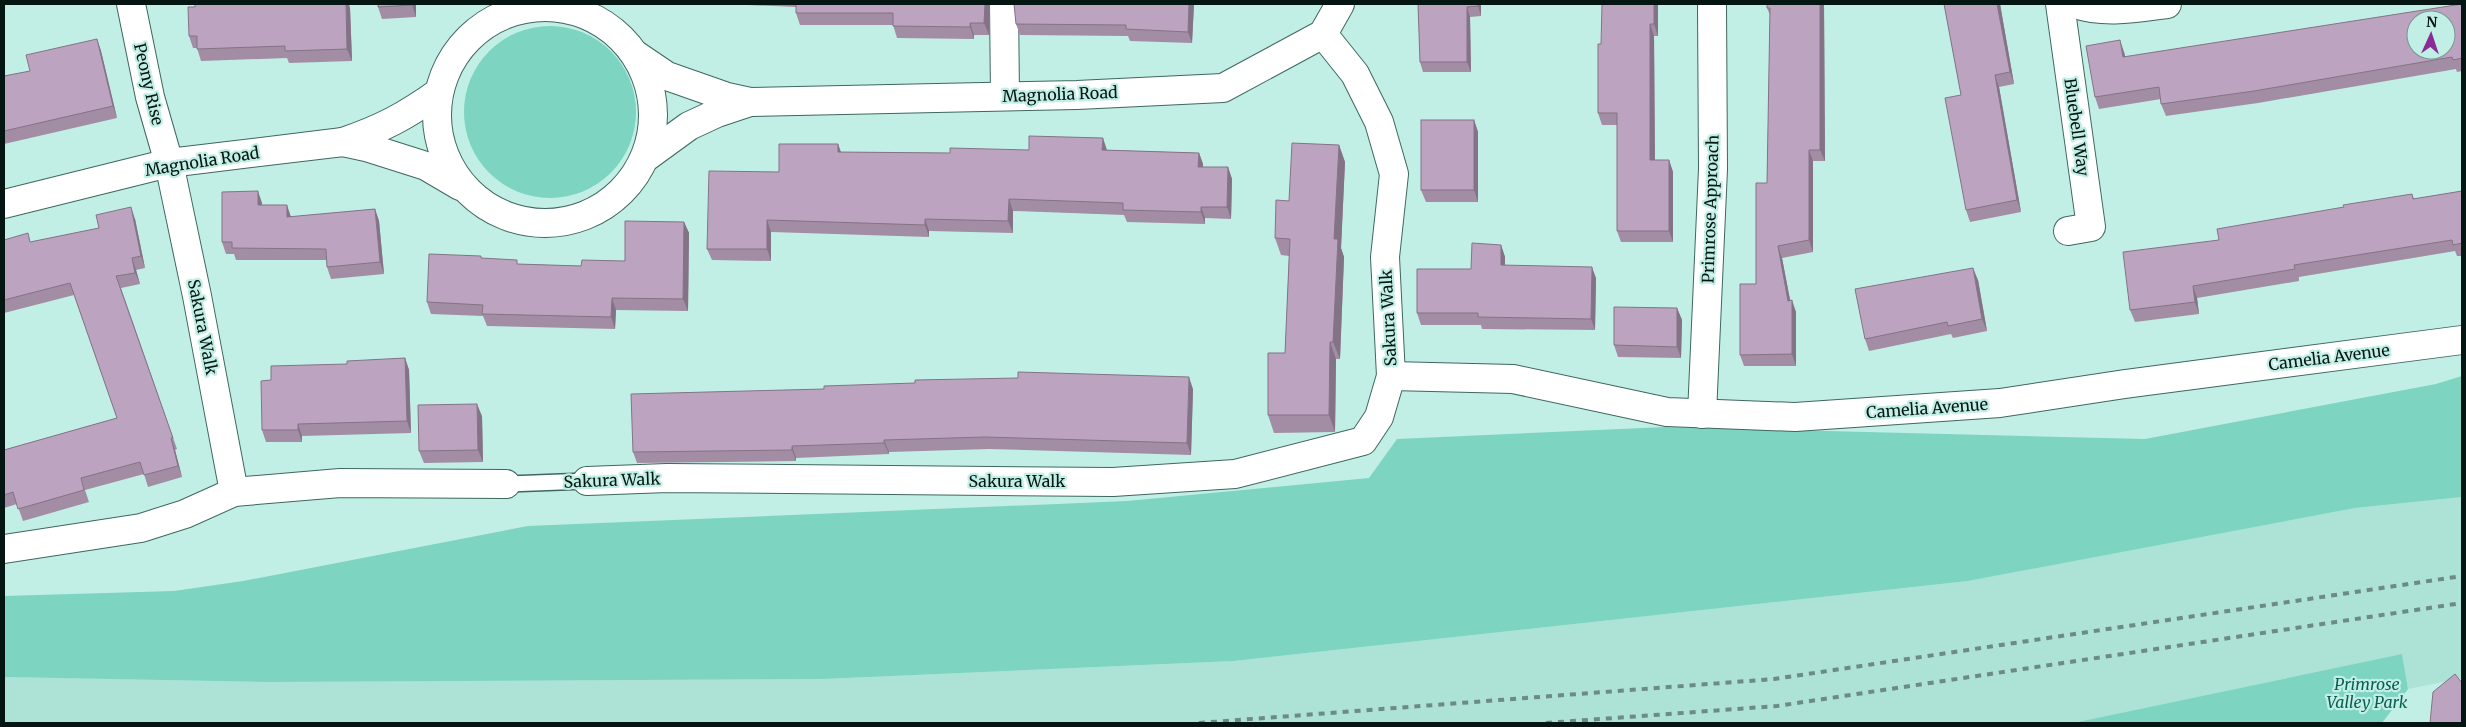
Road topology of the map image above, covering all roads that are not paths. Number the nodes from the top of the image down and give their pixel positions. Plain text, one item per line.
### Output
1 (131, 4) edge
2 (1004, 4) edge
3 (1340, 4) edge
4 (1712, 4) edge
5 (2060, 4) edge
6 (2075, 4) edge
7 (2166, 4) edge
8 (1323, 34) junction
9 (635, 54) junction
10 (438, 93) junction
11 (1004, 96) junction
12 (750, 102) junction
13 (343, 142) junction
14 (645, 158) junction
15 (169, 164) junction
16 (468, 191) junction
17 (4, 204) edge
18 (2068, 231) dead end
19 (2462, 340) edge
20 (1391, 376) junction
21 (1702, 414) junction
22 (587, 481) joint
23 (506, 484) joint
24 (234, 492) junction
25 (4, 549) edge

1 - 15 street, Peony Rise
2 - 11 street
3 - 8 street
4 - 21 street, Primrose Approach
5 - 18 street, Bluebell Way
6 - 7 street
8 - 11 street, Magnolia Road
8 - 20 street, Sakura Walk
9 - 10 street, Magnolia Road
9 - 12 street, Magnolia Road
9 - 14 street, Magnolia Road
10 - 13 street, Magnolia Road
10 - 16 street, Magnolia Road
11 - 12 street, Magnolia Road
12 - 14 street, Magnolia Road
13 - 15 street, Magnolia Road
13 - 16 street, Magnolia Road
14 - 16 street, Magnolia Road
15 - 17 street, Magnolia Road
15 - 24 street, Sakura Walk
19 - 21 street, Camelia Avenue
20 - 21 street, Camelia Avenue
20 - 22 street, Sakura Walk
22 - 23 lane, Sakura Walk
23 - 24 street, Sakura Walk
24 - 25 street, Sakura Walk

